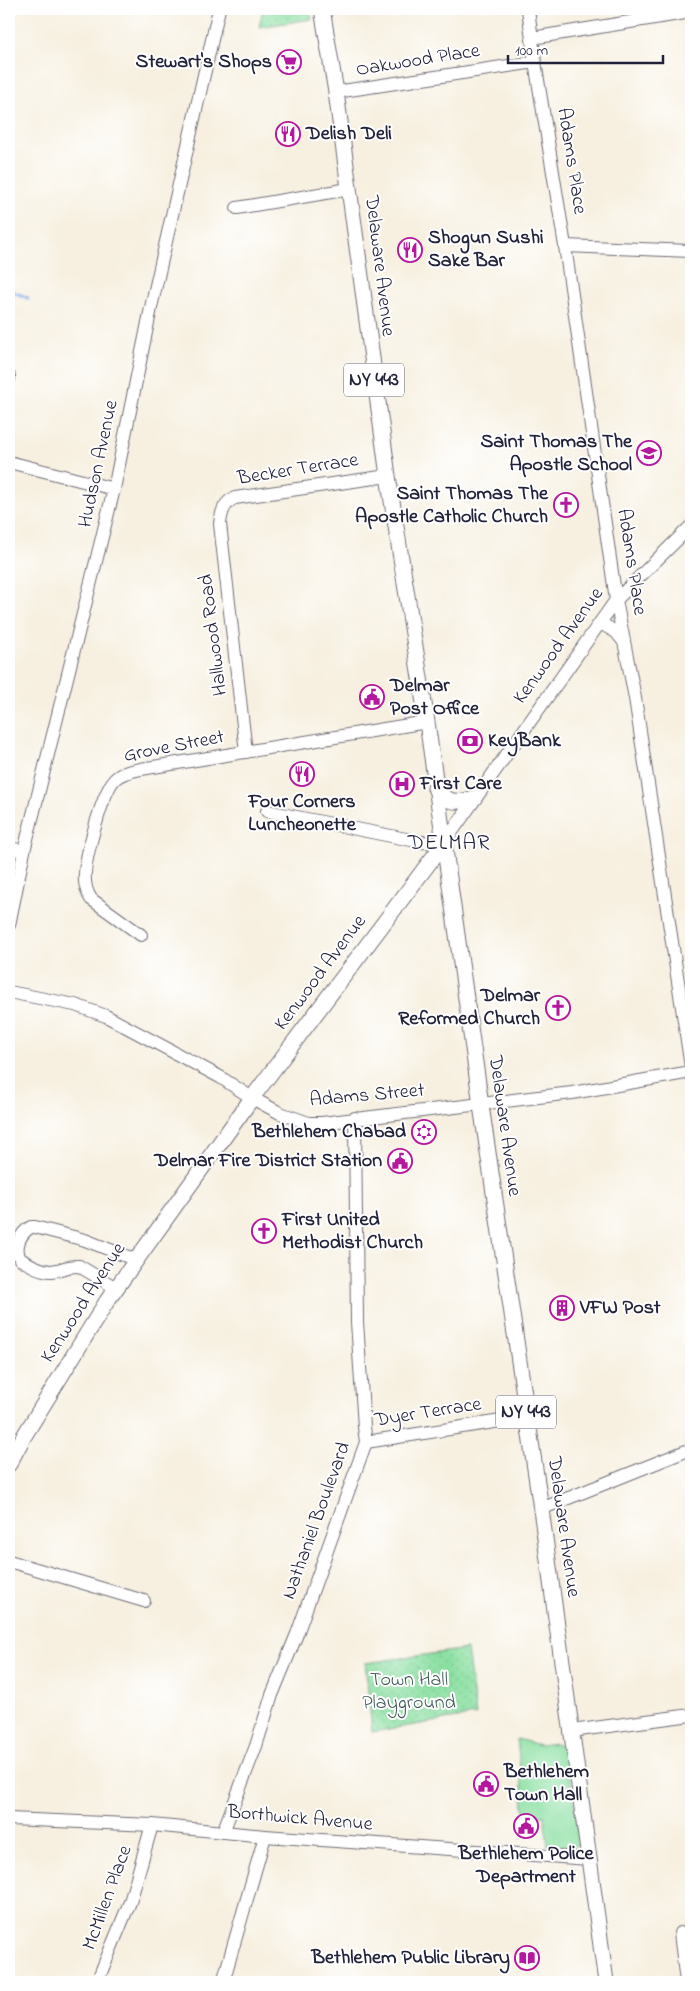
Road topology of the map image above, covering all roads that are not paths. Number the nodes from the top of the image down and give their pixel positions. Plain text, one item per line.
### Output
1 (218, 9) edge
2 (322, 9) edge
3 (528, 9) edge
4 (691, 12) edge
5 (532, 38) junction
6 (535, 62) junction
7 (336, 92) junction
8 (349, 189) junction
9 (237, 208) dead end
10 (565, 246) junction
11 (691, 251) edge
12 (9, 462) edge
13 (388, 476) junction
14 (114, 489) junction
15 (221, 513) joint
16 (691, 526) edge
17 (616, 600) junction
18 (600, 623) junction
19 (624, 642) junction
20 (427, 722) junction
21 (246, 752) junction
22 (435, 788) junction
23 (474, 798) junction
24 (267, 811) dead end
25 (444, 843) junction
26 (9, 848) edge
27 (24, 851) junction
28 (9, 925) edge
29 (141, 935) dead end
30 (11, 993) edge
31 (691, 1067) edge
32 (691, 1072) edge
33 (252, 1098) junction
34 (480, 1103) junction
35 (355, 1118) junction
36 (136, 1260) junction
37 (116, 1288) junction
38 (526, 1417) junction
39 (366, 1442) junction
40 (691, 1449) edge
41 (9, 1464) edge
42 (541, 1509) junction
43 (9, 1561) edge
44 (144, 1600) dead end
45 (691, 1715) edge
46 (572, 1731) junction
47 (9, 1820) edge
48 (152, 1825) junction
49 (223, 1832) junction
50 (265, 1836) junction
51 (589, 1859) junction
52 (680, 1933) dead end
53 (96, 1982) edge
54 (223, 1982) edge
55 (606, 1982) edge
56 (686, 1982) edge

1 - 14 street, Hudson Avenue
2 - 7 main road, Delaware Avenue / NY 443
3 - 5 street, Adams Place
4 - 5 street
5 - 6 street, Adams Place
6 - 7 street, Oakwood Place
6 - 10 street, Adams Place
7 - 8 main road, Delaware Avenue / NY 443
8 - 9 street
8 - 13 main road, Delaware Avenue / NY 443
10 - 11 street
10 - 17 street, Adams Place
12 - 14 street
13 - 15 street, Becker Terrace
13 - 20 main road, Delaware Avenue / NY 443
14 - 27 street, Hudson Avenue
15 - 21 street, Hallwood Road
16 - 17 street, Kenwood Avenue
17 - 18 street, Kenwood Avenue
17 - 19 street, Adams Place
18 - 19 street
18 - 23 street, Kenwood Avenue
19 - 31 street, Adams Place
20 - 21 street, Grove Street
20 - 22 main road, Delaware Avenue / NY 443
21 - 29 street, Grove Street
22 - 23 main road
22 - 25 main road, Delaware Avenue / NY 443
23 - 25 street, Kenwood Avenue
24 - 25 street
25 - 33 main road, Kenwood Avenue
25 - 34 main road, Delaware Avenue / NY 443
26 - 27 street
27 - 28 street, Hudson Avenue
30 - 33 street, Adams Street
32 - 34 street, Adams Street
33 - 35 street, Adams Street
33 - 36 main road, Kenwood Avenue
34 - 35 street, Adams Street
34 - 38 main road, Delaware Avenue / NY 443
35 - 39 street, Nathaniel Boulevard
36 - 37 main road, Kenwood Avenue
36 - 37 street
37 - 41 main road, Kenwood Avenue
38 - 39 street, Dyer Terrace
38 - 42 main road, Delaware Avenue / NY 443
39 - 49 street, Nathaniel Boulevard
40 - 42 street
42 - 46 main road, Delaware Avenue / NY 443
43 - 44 street
45 - 46 street
46 - 51 main road, Delaware Avenue / NY 443
47 - 48 street, Borthwick Avenue
48 - 49 street, Borthwick Avenue
48 - 53 street, McMillen Place
49 - 50 street, Borthwick Avenue
50 - 51 street, Borthwick Avenue
50 - 54 street
51 - 55 main road, Delaware Avenue / NY 443
52 - 56 street

